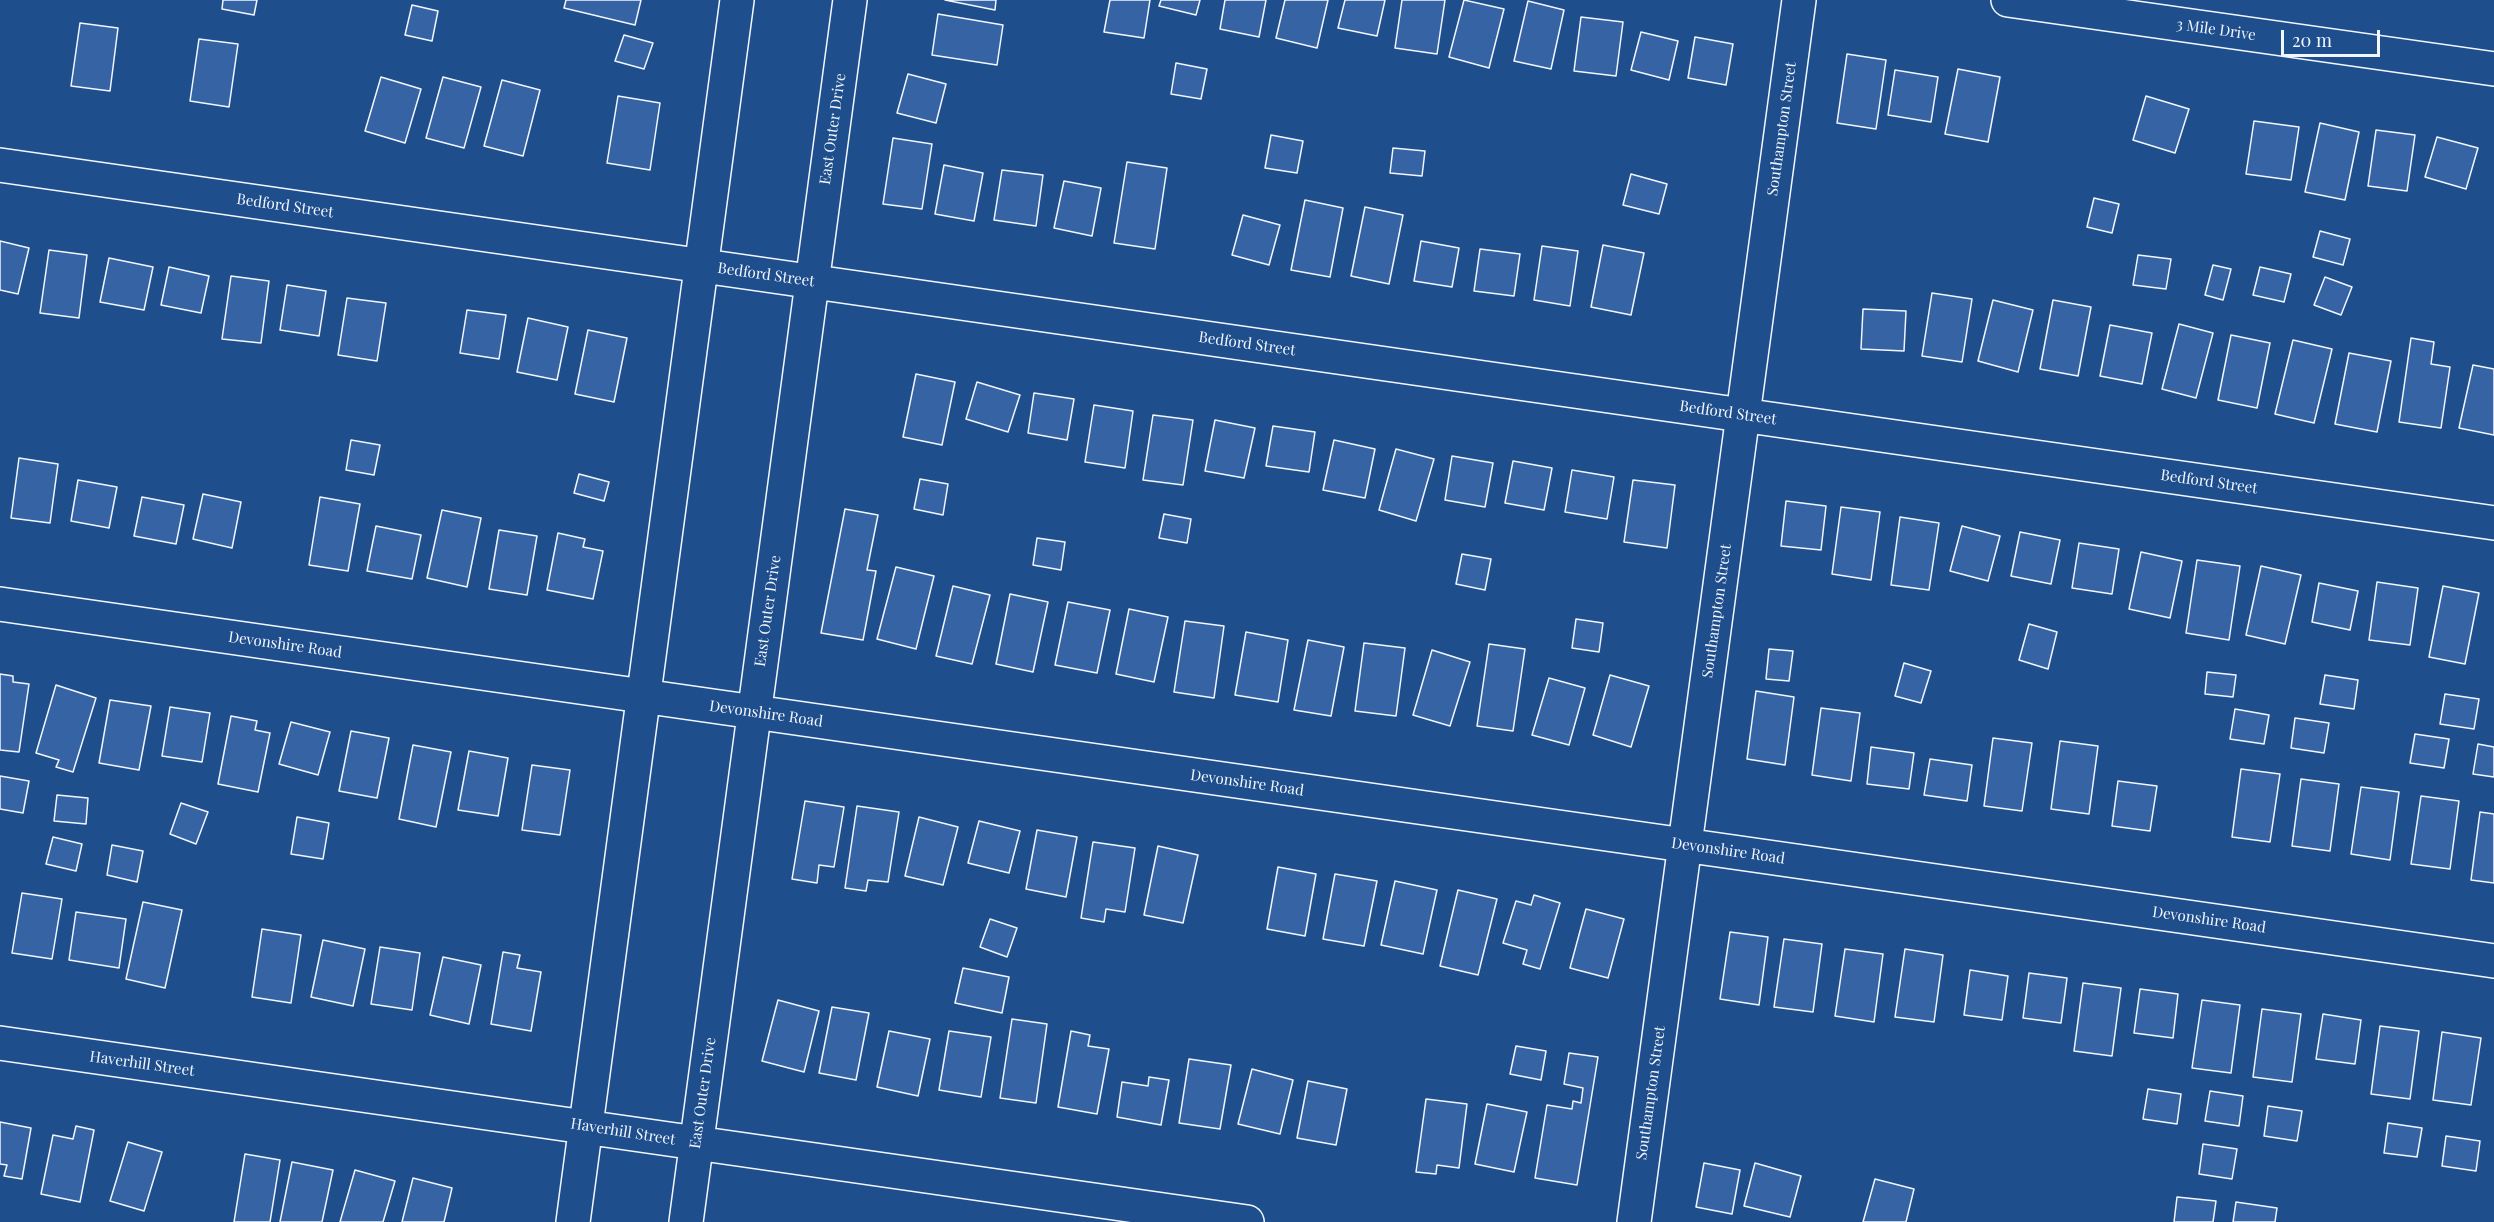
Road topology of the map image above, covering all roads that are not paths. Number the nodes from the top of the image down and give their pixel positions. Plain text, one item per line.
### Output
1 (737, 0) edge
2 (850, 0) edge
3 (1799, 0) edge
4 (2008, 0) edge
5 (2494, 69) edge
6 (0, 165) edge
7 (703, 266) junction
8 (812, 281) junction
9 (1744, 415) junction
10 (2494, 523) edge
11 (0, 604) edge
12 (644, 696) junction
13 (754, 713) junction
14 (1684, 845) junction
15 (2494, 961) edge
16 (0, 1044) edge
17 (586, 1126) junction
18 (696, 1143) junction
19 (573, 1222) edge
20 (686, 1222) edge
21 (1247, 1222) edge
22 (1634, 1222) edge

1 - 7 street
2 - 8 street, East Outer Drive
3 - 9 street, Southampton Street
4 - 5 street, 3 Mile Drive
6 - 7 street, Bedford Street
7 - 8 street, Bedford Street
7 - 12 street
8 - 9 street, Bedford Street
8 - 13 street, East Outer Drive
9 - 10 street, Bedford Street
9 - 14 street, Southampton Street
11 - 12 street, Devonshire Road
12 - 13 street, Devonshire Road
12 - 17 street
13 - 14 street, Devonshire Road
13 - 18 street, East Outer Drive
14 - 15 street, Devonshire Road
14 - 22 street, Southampton Street
16 - 17 street, Haverhill Street
17 - 18 street, Haverhill Street
17 - 19 street
18 - 20 street, East Outer Drive
18 - 21 street, Haverhill Street

